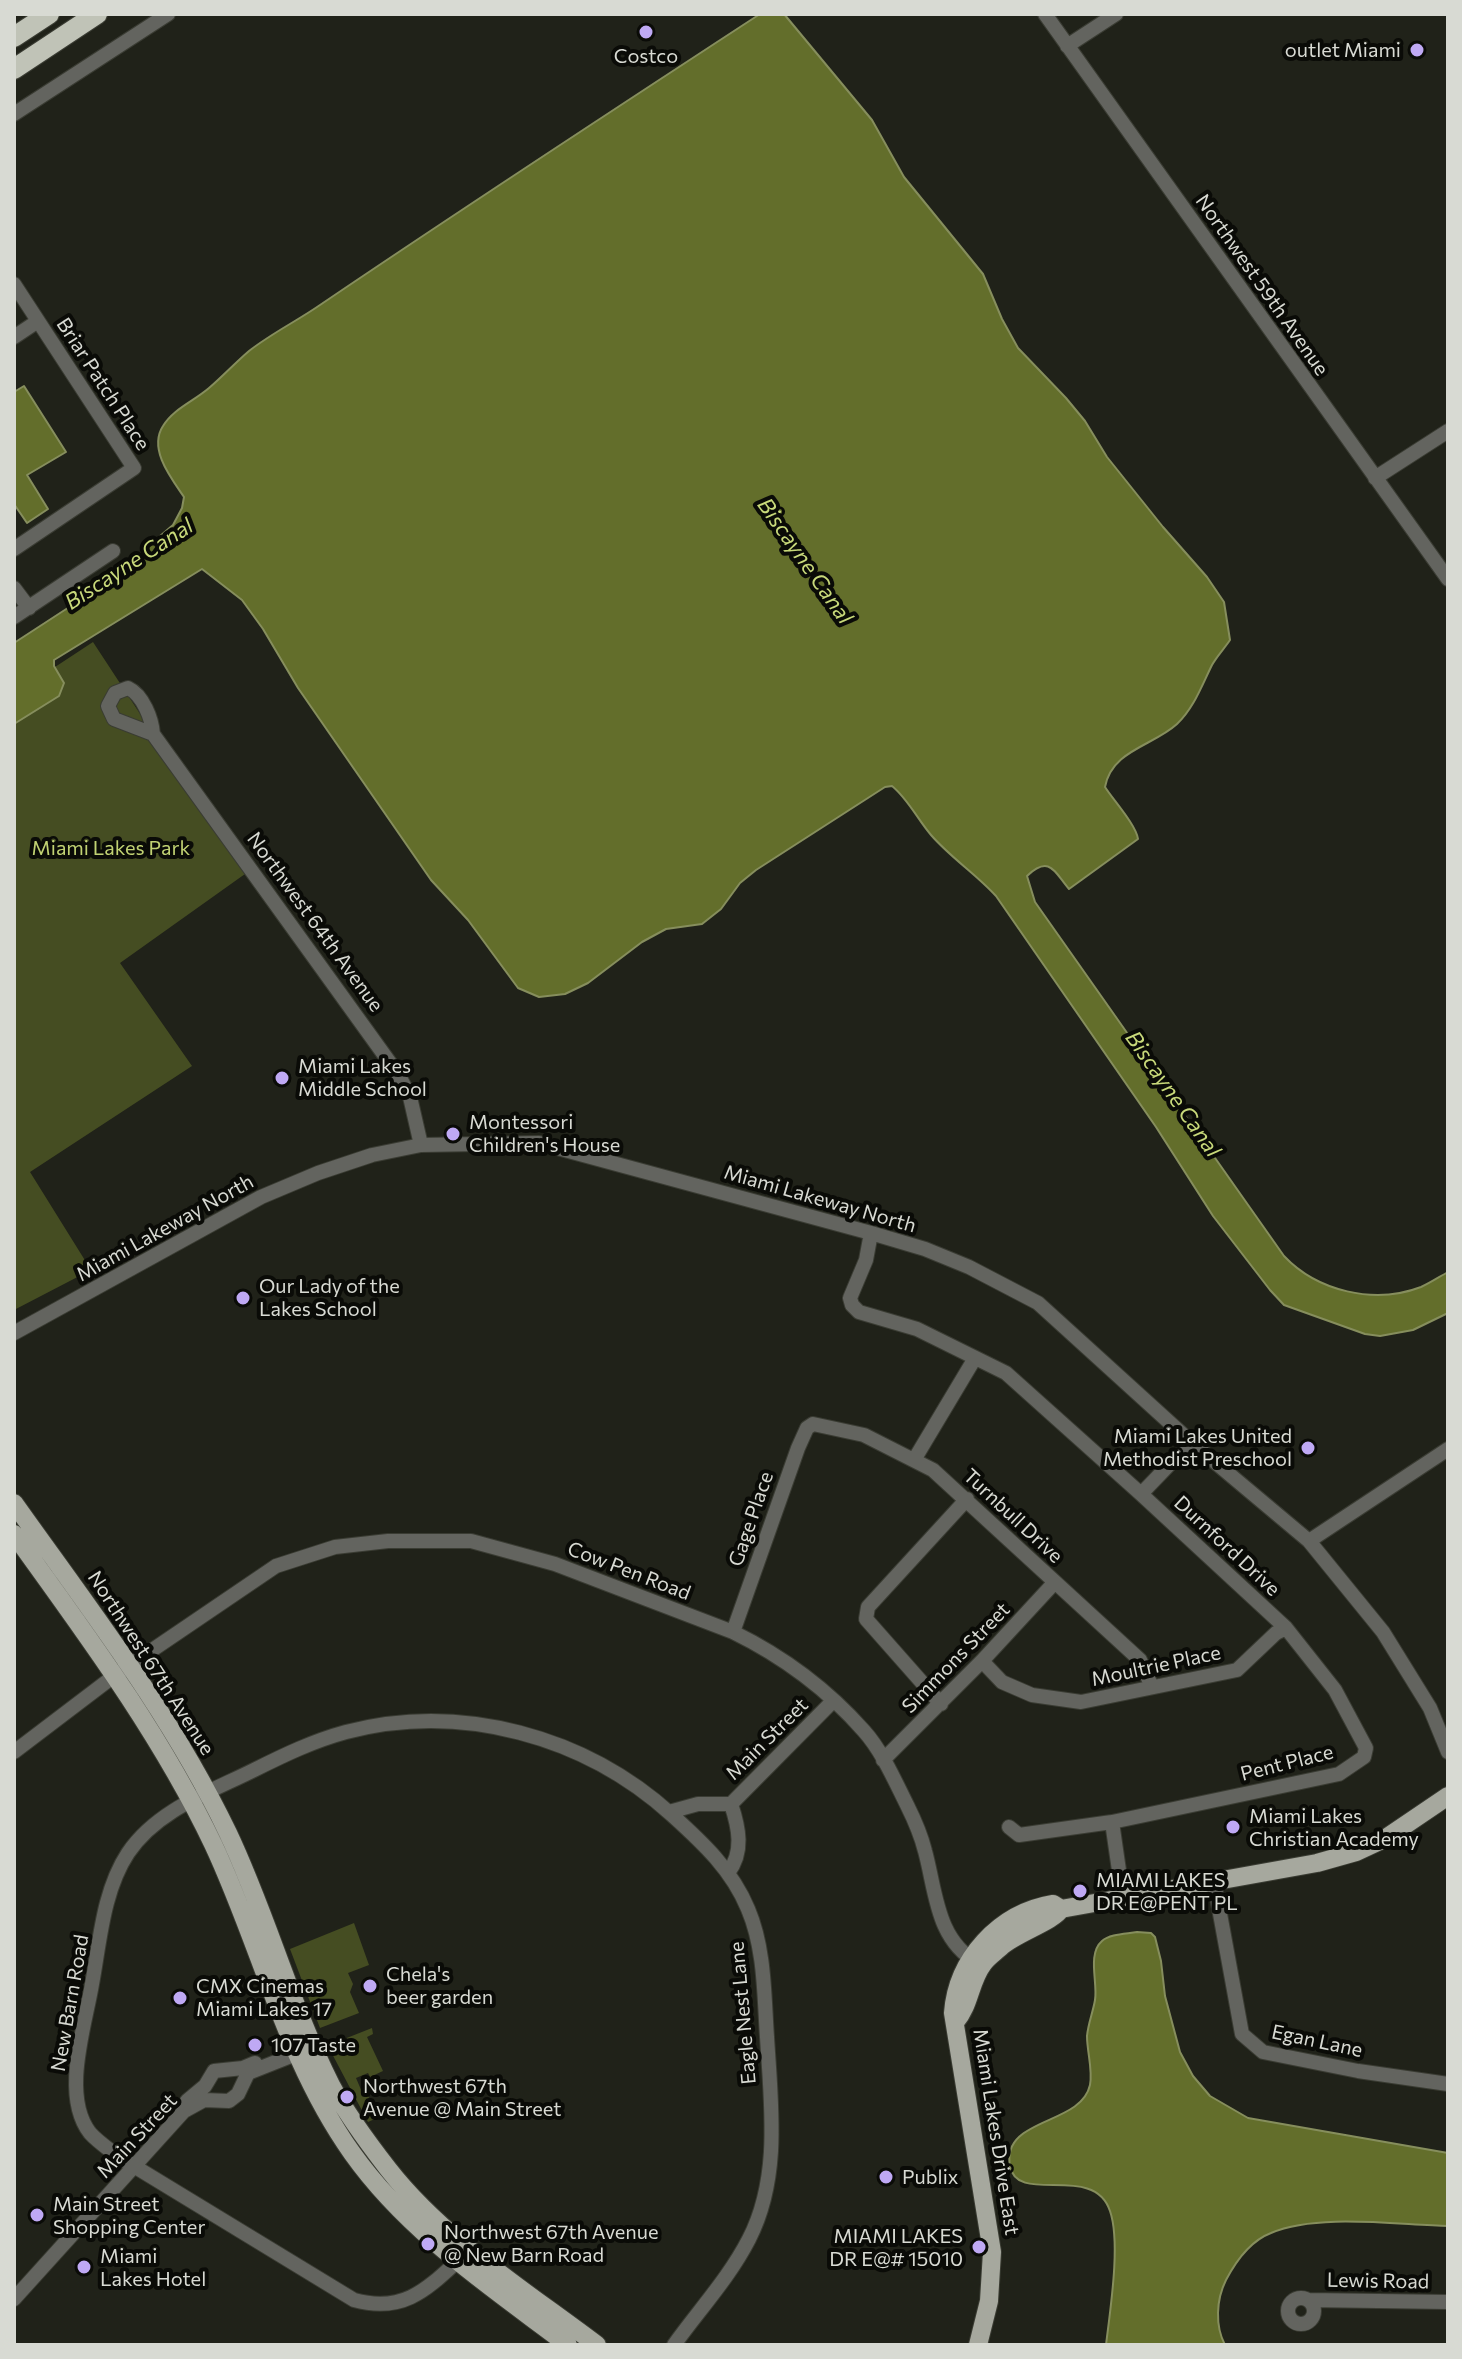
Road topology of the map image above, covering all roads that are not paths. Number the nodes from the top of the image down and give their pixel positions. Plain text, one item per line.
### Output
1 (49, 14) edge
2 (97, 14) edge
3 (168, 14) edge
4 (1045, 14) edge
5 (1116, 14) edge
6 (14, 37) edge
7 (1067, 46) junction
8 (16, 68) edge
9 (14, 114) edge
10 (14, 284) edge
11 (38, 321) junction
12 (14, 337) edge
13 (1448, 431) edge
14 (1375, 478) junction
15 (14, 549) edge
16 (113, 551) dead end
17 (1448, 579) edge
18 (14, 588) edge
19 (29, 608) junction
20 (14, 617) edge
21 (153, 734) dead end
22 (421, 1145) junction
23 (871, 1233) junction
24 (14, 1333) edge
25 (975, 1358) junction
26 (813, 1424) joint
27 (1191, 1442) junction
28 (1448, 1449) edge
29 (914, 1460) junction
30 (1141, 1494) junction
31 (967, 1499) junction
32 (14, 1503) edge
33 (14, 1534) edge
34 (1309, 1541) junction
35 (1055, 1582) junction
36 (1286, 1628) junction
37 (733, 1632) junction
38 (982, 1661) junction
39 (122, 1671) junction
40 (1152, 1687) junction
41 (833, 1701) junction
42 (941, 1704) junction
43 (14, 1752) edge
44 (1448, 1752) edge
45 (883, 1760) junction
46 (1448, 1796) edge
47 (200, 1797) junction
48 (731, 1804) junction
49 (669, 1812) junction
50 (1112, 1822) junction
51 (1009, 1827) dead end
52 (728, 1873) junction
53 (1214, 1881) junction
54 (1123, 1898) junction
55 (977, 1962) junction
56 (304, 2046) junction
57 (1448, 2084) edge
58 (132, 2164) junction
59 (464, 2255) junction
60 (14, 2287) edge
61 (14, 2299) edge
62 (1308, 2300) dead end
63 (1448, 2302) edge
64 (568, 2345) edge
65 (597, 2345) edge
66 (674, 2345) edge
67 (978, 2345) edge

1 - 6 highway
2 - 8 highway
3 - 9 street
4 - 7 street, Northwest 59th Avenue
5 - 7 street
7 - 14 street, Northwest 59th Avenue
10 - 11 street, Briar Patch Place
11 - 12 street, Briar Patch Place
11 - 15 street, Briar Patch Place
13 - 14 street
14 - 17 street, Northwest 59th Avenue
16 - 19 street
18 - 19 street
19 - 20 street
21 - 22 street, Northwest 64th Avenue
22 - 23 street, Miami Lakeway North
22 - 24 street, Miami Lakeway North
23 - 25 street, Durnford Drive
23 - 27 street, Miami Lakeway North
25 - 29 street
25 - 30 street, Durnford Drive
26 - 29 street, Turnbull Drive
26 - 37 street, Gage Place
27 - 30 street, Durnford Drive
27 - 34 street, Miami Lakeway North
28 - 34 street
29 - 31 street, Turnbull Drive
30 - 36 street, Durnford Drive
31 - 35 street, Turnbull Drive
31 - 42 street
32 - 39 main road, Northwest 67th Avenue
33 - 39 main road, Northwest 67th Avenue
34 - 44 street, Miami Lakeway North
35 - 38 street, Simmons Street
35 - 40 street, Turnbull Drive
36 - 40 street, Moultrie Place
36 - 50 street, Pent Place
37 - 39 street, Cow Pen Road
37 - 41 street, Cow Pen Road
38 - 40 street, Moultrie Place
38 - 42 street, Simmons Street
39 - 43 street, Cow Pen Road
39 - 47 main road, Northwest 67th Avenue
41 - 45 street, Cow Pen Road
41 - 48 street, Main Street
42 - 45 street, Simmons Street
45 - 55 street, Cow Pen Road
46 - 53 main road, Miami Lakes Drive East
47 - 49 street, Eagle Nest Lane
47 - 56 main road, Northwest 67th Avenue
47 - 58 street, New Barn Road
48 - 49 street, Main Street
48 - 52 street, Main Street
49 - 52 street, Eagle Nest Lane
50 - 51 street, Pent Place
50 - 54 street
52 - 66 street, Eagle Nest Lane
53 - 54 main road, Miami Lakes Drive East
53 - 57 street, Egan Lane
54 - 55 main road, Miami Lakes Drive East
55 - 67 main road, Miami Lakes Drive East
56 - 58 street, Main Street
56 - 58 street, Main Street
56 - 59 main road, Northwest 67th Avenue
58 - 59 street, New Barn Road
58 - 60 street, Main Street
58 - 61 street, Main Street
59 - 64 main road, Northwest 67th Avenue
59 - 65 main road, Northwest 67th Avenue
62 - 63 street, Lewis Road

